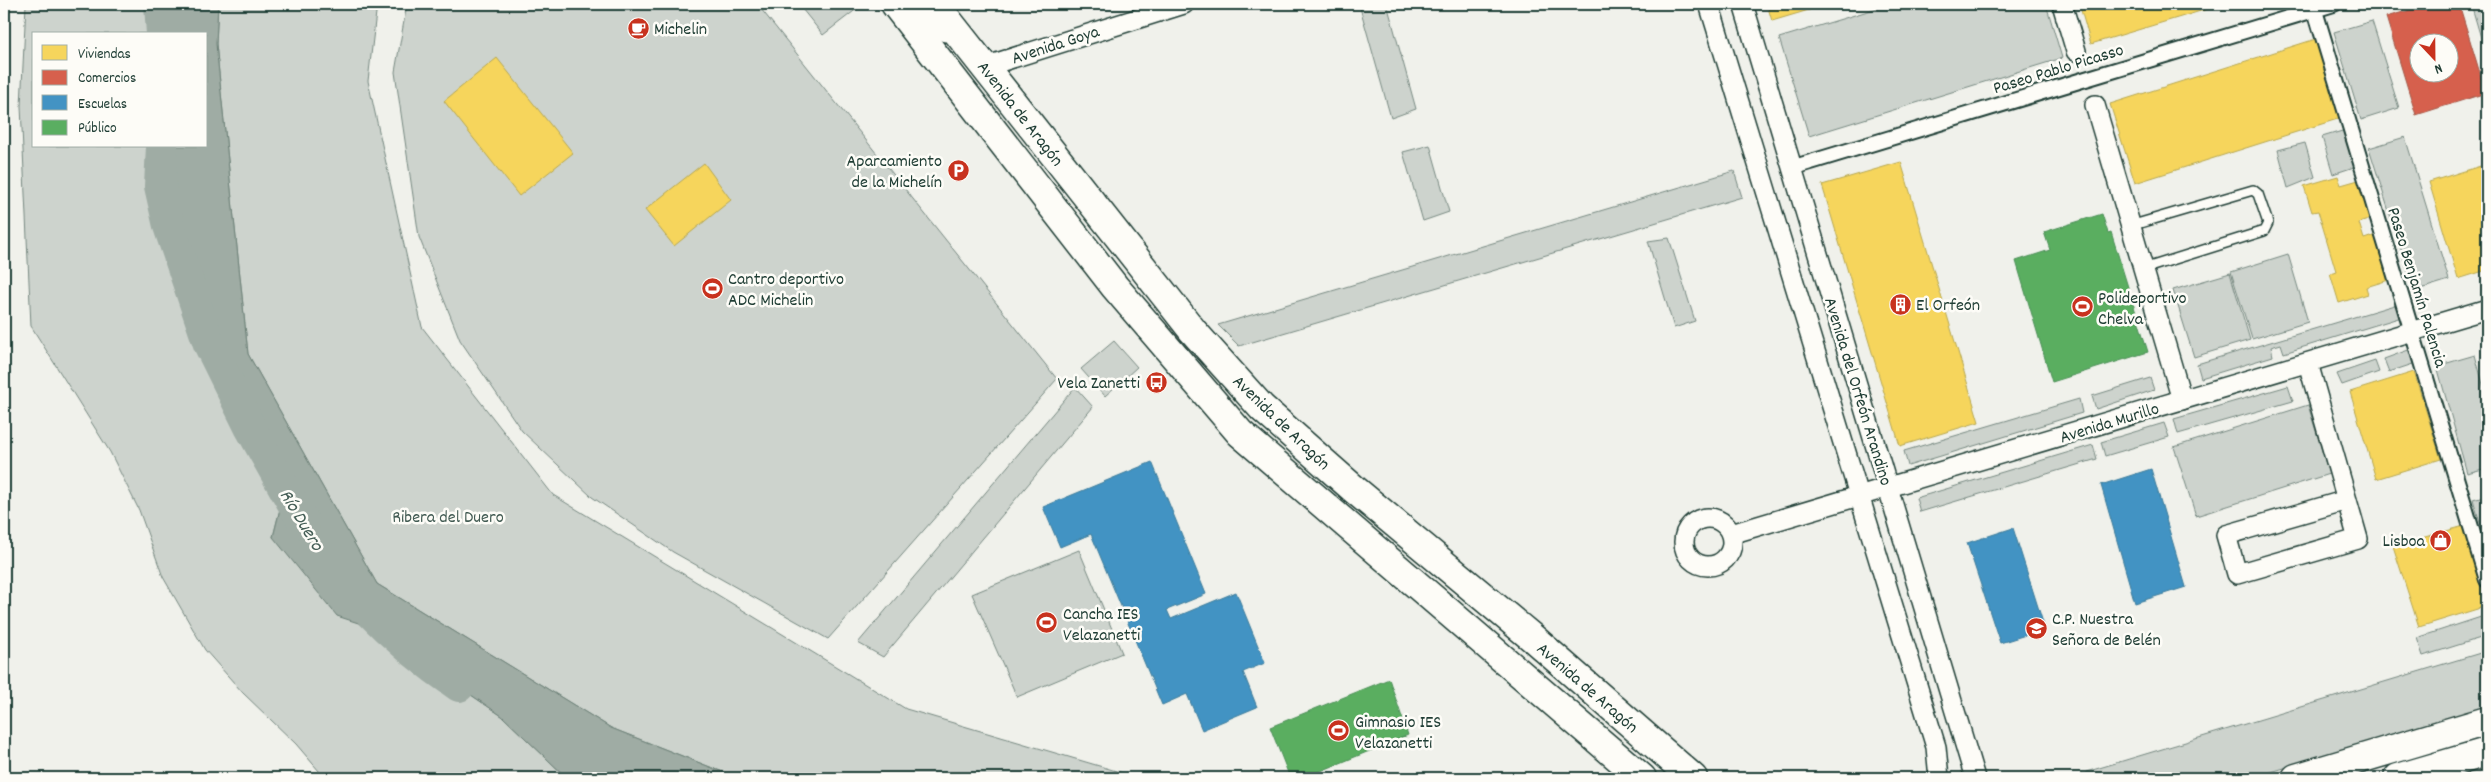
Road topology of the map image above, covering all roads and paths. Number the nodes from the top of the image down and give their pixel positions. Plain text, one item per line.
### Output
1 (895, 4) edge
2 (914, 4) edge
3 (935, 4) edge
4 (1184, 4) edge
5 (1709, 4) edge
6 (1743, 4) edge
7 (2062, 4) edge
8 (2334, 4) edge
9 (2314, 7) edge
10 (2076, 50) dead end
11 (984, 67) junction
12 (2095, 105) dead end
13 (1791, 168) junction
14 (2130, 226) junction
15 (2143, 269) junction
16 (2487, 309) edge
17 (2412, 332) junction
18 (2308, 363) junction
19 (2182, 400) junction
20 (1888, 488) junction
21 (1858, 498) junction
22 (2347, 500) junction
23 (1731, 534) dead end
24 (2487, 580) edge
25 (2487, 721) edge
26 (2487, 752) edge
27 (1642, 778) edge
28 (1693, 778) edge
29 (1938, 778) edge
30 (1975, 778) edge
31 (2296, 778) edge
32 (2398, 778) edge

1 - 27 highway, Avenida de Aragón
2 - 11 street
3 - 11 highway, Avenida de Aragón
4 - 11 street, Avenida Goya
5 - 21 street, Avenida del Orfeón Arandino
6 - 13 street, Avenida del Orfeón Arandino
7 - 10 street
8 - 9 street, Paseo Pablo Picasso
9 - 13 street, Paseo Pablo Picasso
9 - 17 street, Paseo Benjamín Palencia
11 - 28 highway, Avenida de Aragón
12 - 14 street
13 - 20 street, Avenida del Orfeón Arandino
14 - 15 street
14 - 15 lane
15 - 19 street
16 - 17 street, Avenida Murillo
17 - 18 street, Avenida Murillo
17 - 24 street, Paseo Benjamín Palencia
18 - 19 street, Avenida Murillo
18 - 22 street
19 - 20 street, Avenida Murillo
20 - 21 street, Avenida Murillo
20 - 30 street, Avenida del Orfeón Arandino
21 - 23 street, Avenida Murillo
21 - 29 street, Avenida del Orfeón Arandino
22 - 22 street
25 - 31 highway
26 - 32 highway

